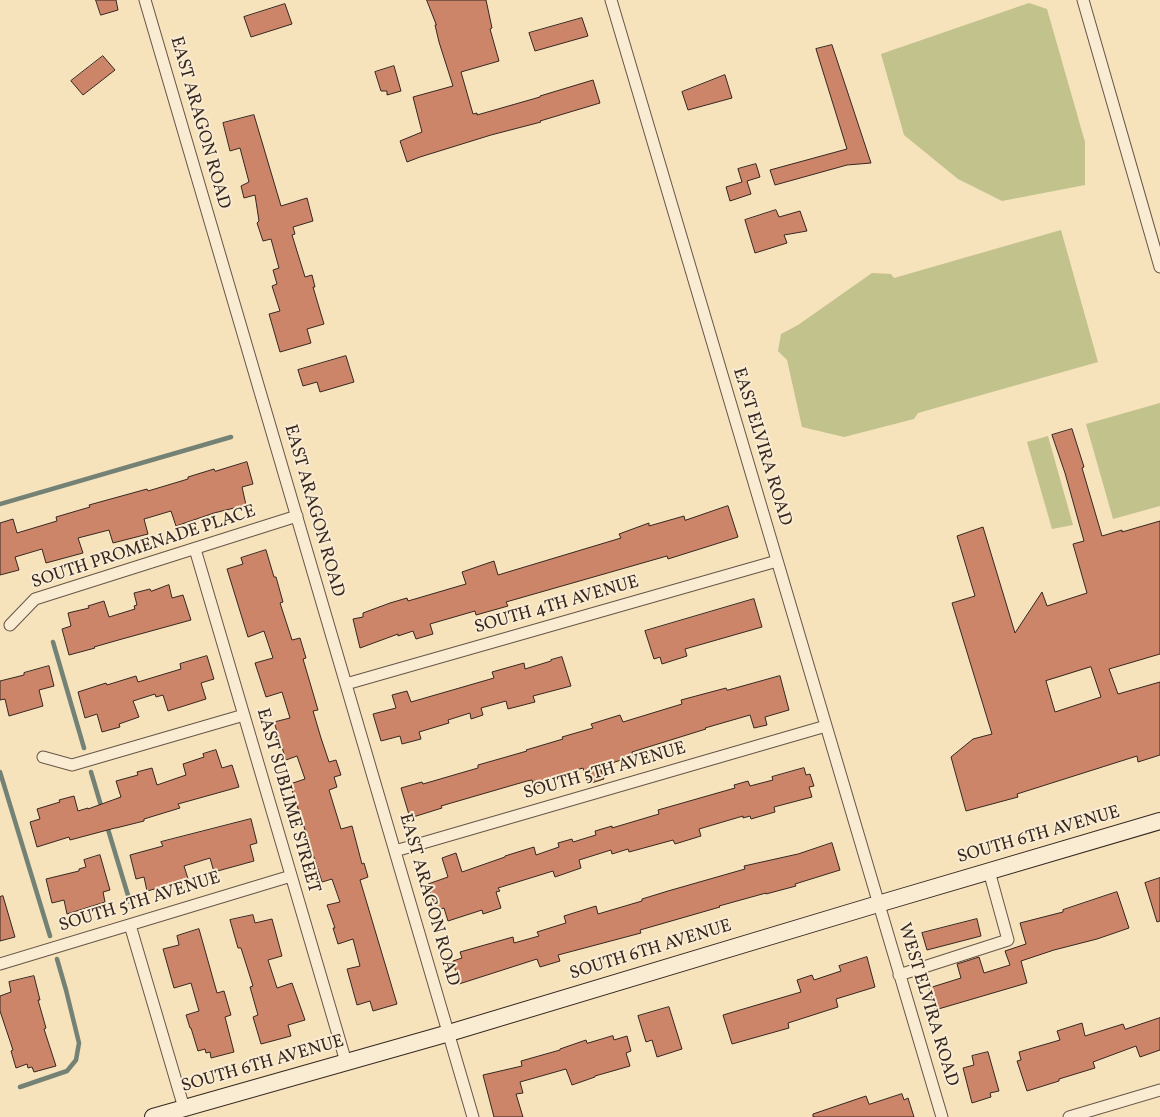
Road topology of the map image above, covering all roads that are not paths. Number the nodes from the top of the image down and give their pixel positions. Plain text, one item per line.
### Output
1 (145, 0) edge
2 (611, 0) edge
3 (1083, 0) edge
4 (1160, 267) edge
5 (296, 516) junction
6 (195, 549) junction
7 (777, 561) junction
8 (10, 624) dead end
9 (346, 684) junction
10 (244, 715) junction
11 (826, 726) junction
12 (44, 757) dead end
13 (1160, 821) edge
14 (395, 851) junction
15 (989, 871) junction
16 (291, 876) junction
17 (878, 904) junction
18 (130, 924) junction
19 (0, 964) edge
20 (899, 975) junction
21 (448, 1033) junction
22 (346, 1062) junction
23 (1160, 1090) edge
24 (184, 1108) junction
25 (153, 1117) edge
26 (473, 1117) edge
27 (942, 1117) edge
28 (1069, 1117) edge

1 - 5 street, EAST ARAGON ROAD
2 - 7 street, EAST ELVIRA ROAD
3 - 4 street
5 - 6 street, SOUTH PROMENADE PLACE
5 - 9 street, EAST ARAGON ROAD
6 - 8 street, SOUTH PROMENADE PLACE
6 - 10 street, EAST SUBLIME STREET
7 - 9 street, SOUTH 4TH AVENUE
7 - 11 street, EAST ELVIRA ROAD
9 - 14 street, EAST ARAGON ROAD
10 - 12 street
10 - 16 street, EAST SUBLIME STREET
11 - 14 street, SOUTH 5TH AVENUE
11 - 17 street, EAST ELVIRA ROAD
13 - 15 street, SOUTH 6TH AVENUE
14 - 21 street, EAST ARAGON ROAD
15 - 17 street, SOUTH 6TH AVENUE
15 - 20 street
16 - 18 street, SOUTH 5TH AVENUE
16 - 22 street, EAST SUBLIME STREET
17 - 20 street, WEST ELVIRA ROAD
17 - 21 street, SOUTH 6TH AVENUE
18 - 19 street, SOUTH 5TH AVENUE
18 - 24 street
20 - 27 street, WEST ELVIRA ROAD
21 - 22 street, SOUTH 6TH AVENUE
21 - 26 street, EAST ARAGON ROAD
22 - 24 street, SOUTH 6TH AVENUE
23 - 28 street
24 - 25 street, SOUTH 6TH AVENUE

